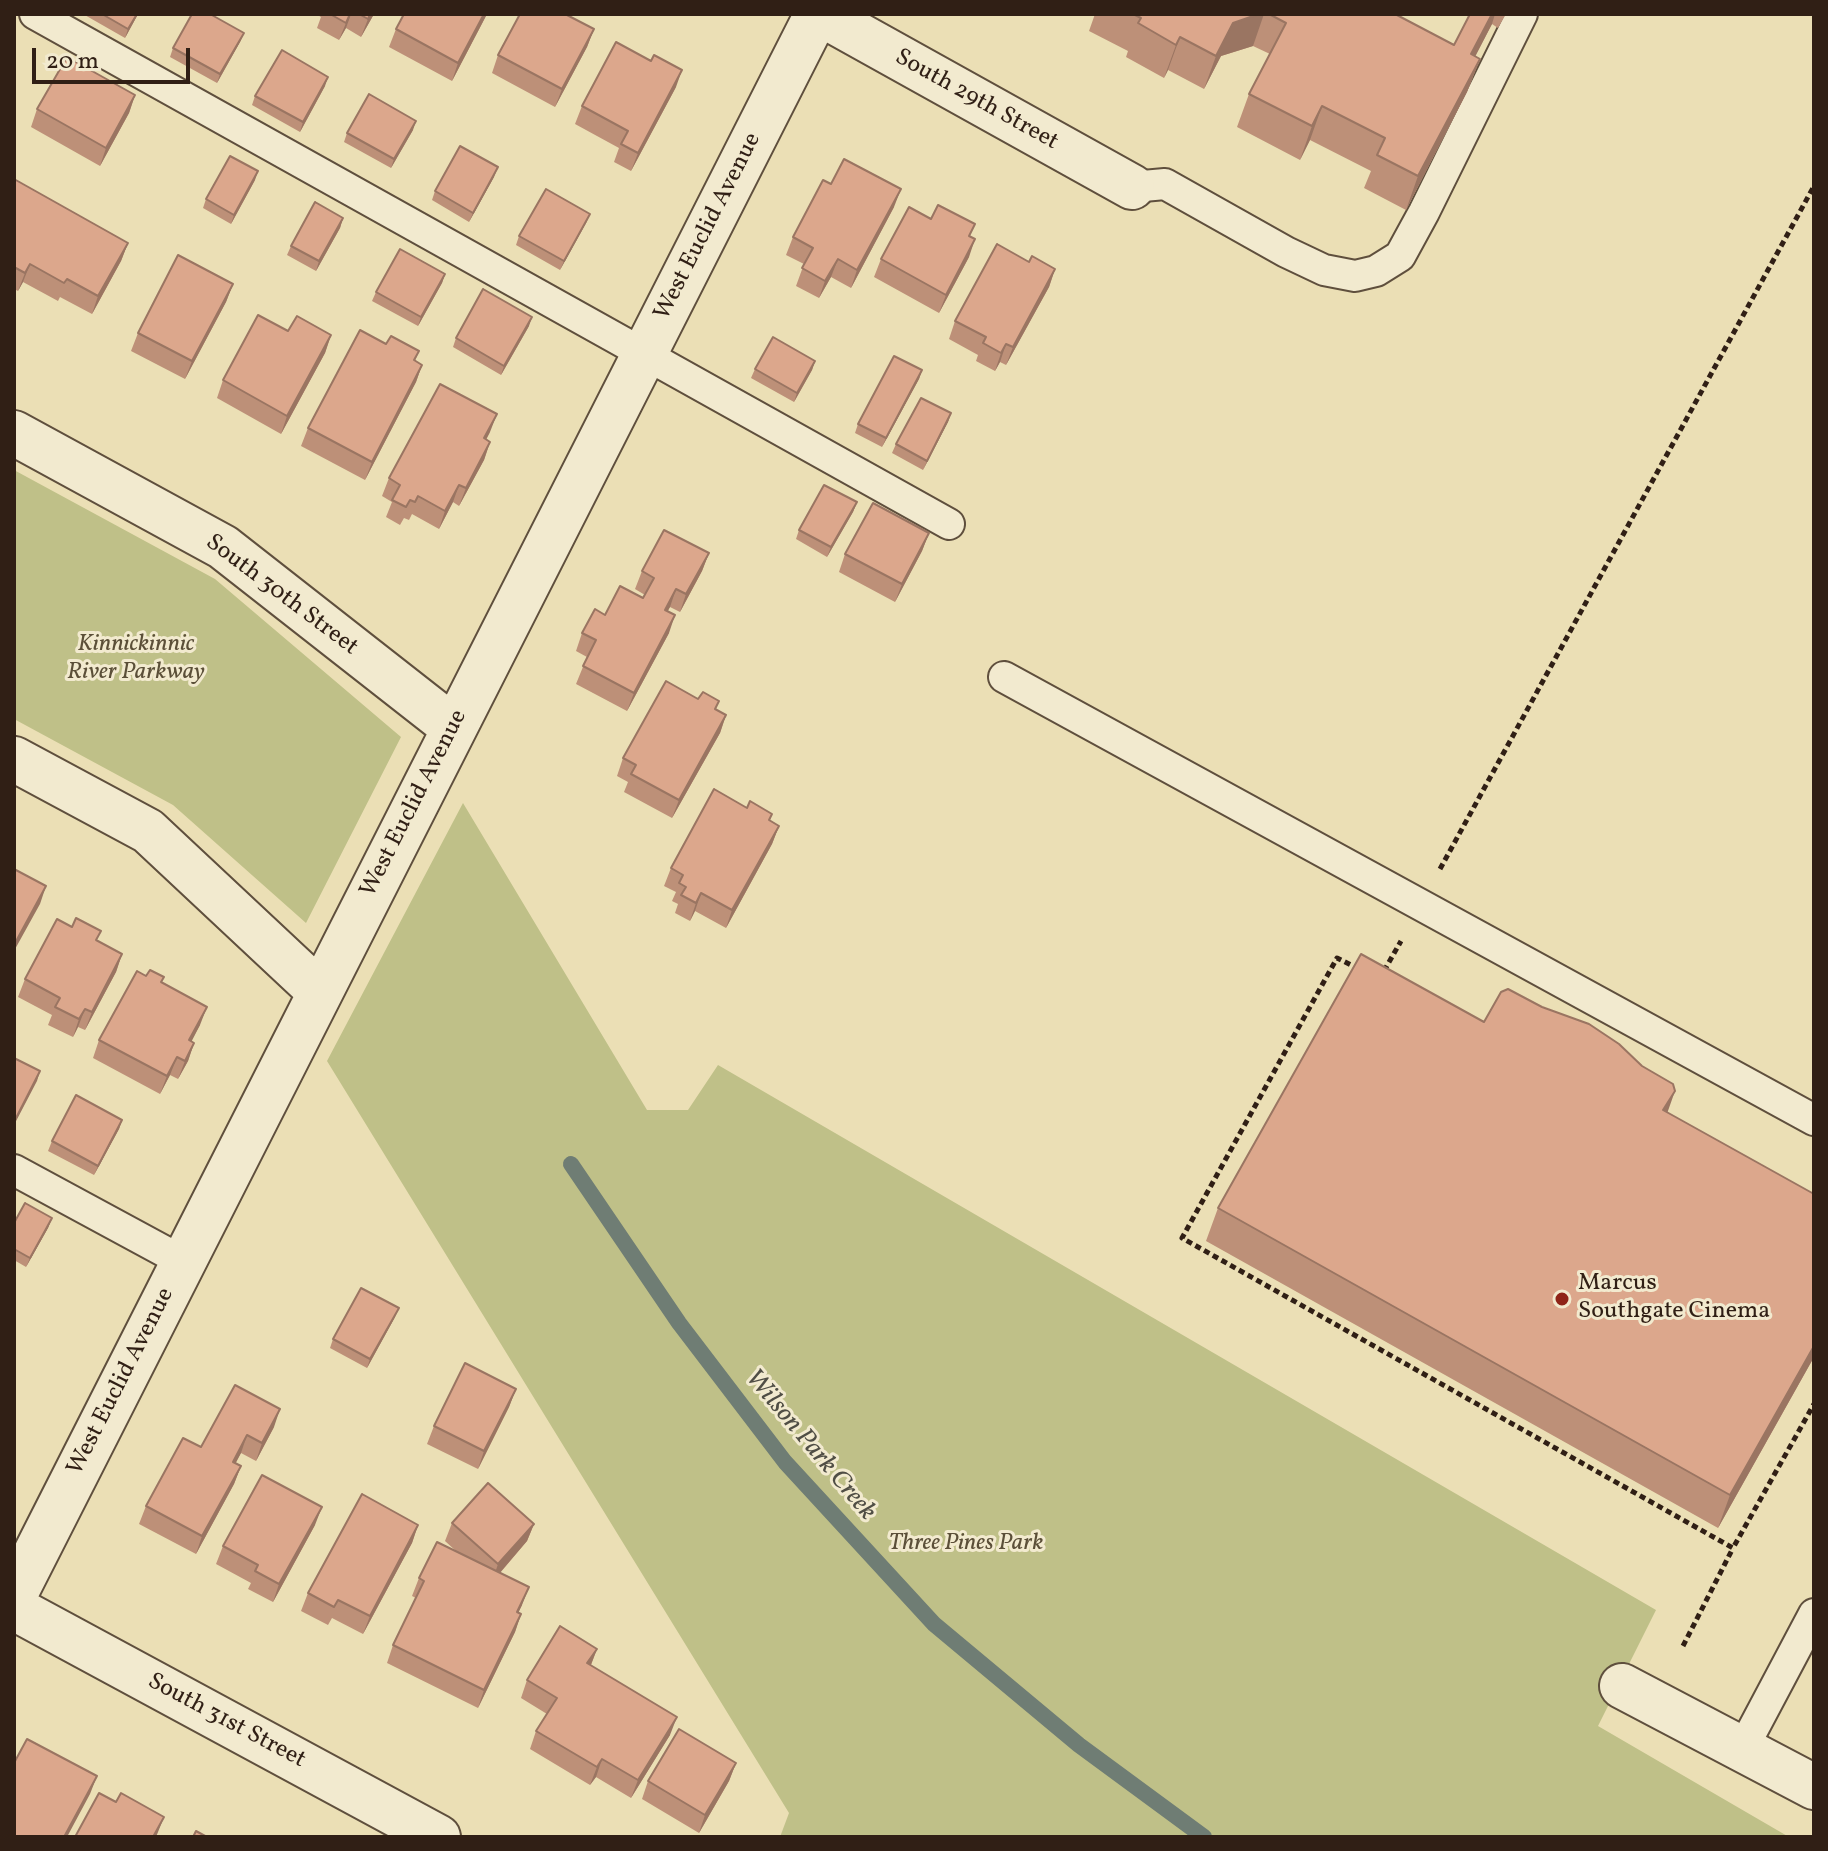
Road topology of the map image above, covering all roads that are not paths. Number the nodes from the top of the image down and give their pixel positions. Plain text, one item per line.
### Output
1 (35, 14) edge
2 (819, 14) edge
3 (1522, 14) edge
4 (1132, 187) joint
5 (643, 355) junction
6 (14, 433) edge
7 (949, 524) dead end
8 (1004, 677) dead end
9 (454, 728) junction
10 (14, 759) edge
11 (320, 992) junction
12 (1814, 1120) edge
13 (14, 1170) edge
14 (184, 1262) junction
15 (14, 1596) edge
16 (14, 1608) edge
17 (1814, 1614) edge
18 (1622, 1686) dead end
19 (1743, 1748) junction
20 (1814, 1787) edge
21 (438, 1837) edge

1 - 5 lane
2 - 4 street, South 29th Street
2 - 5 street, West Euclid Avenue
3 - 4 lane
5 - 7 lane
5 - 9 street, West Euclid Avenue
6 - 9 street, South 30th Street
8 - 12 lane
9 - 11 street, West Euclid Avenue
10 - 11 street
11 - 14 street, West Euclid Avenue
13 - 14 lane
14 - 15 street, West Euclid Avenue
16 - 21 street, South 31st Street
17 - 19 lane
18 - 19 street
19 - 20 street

